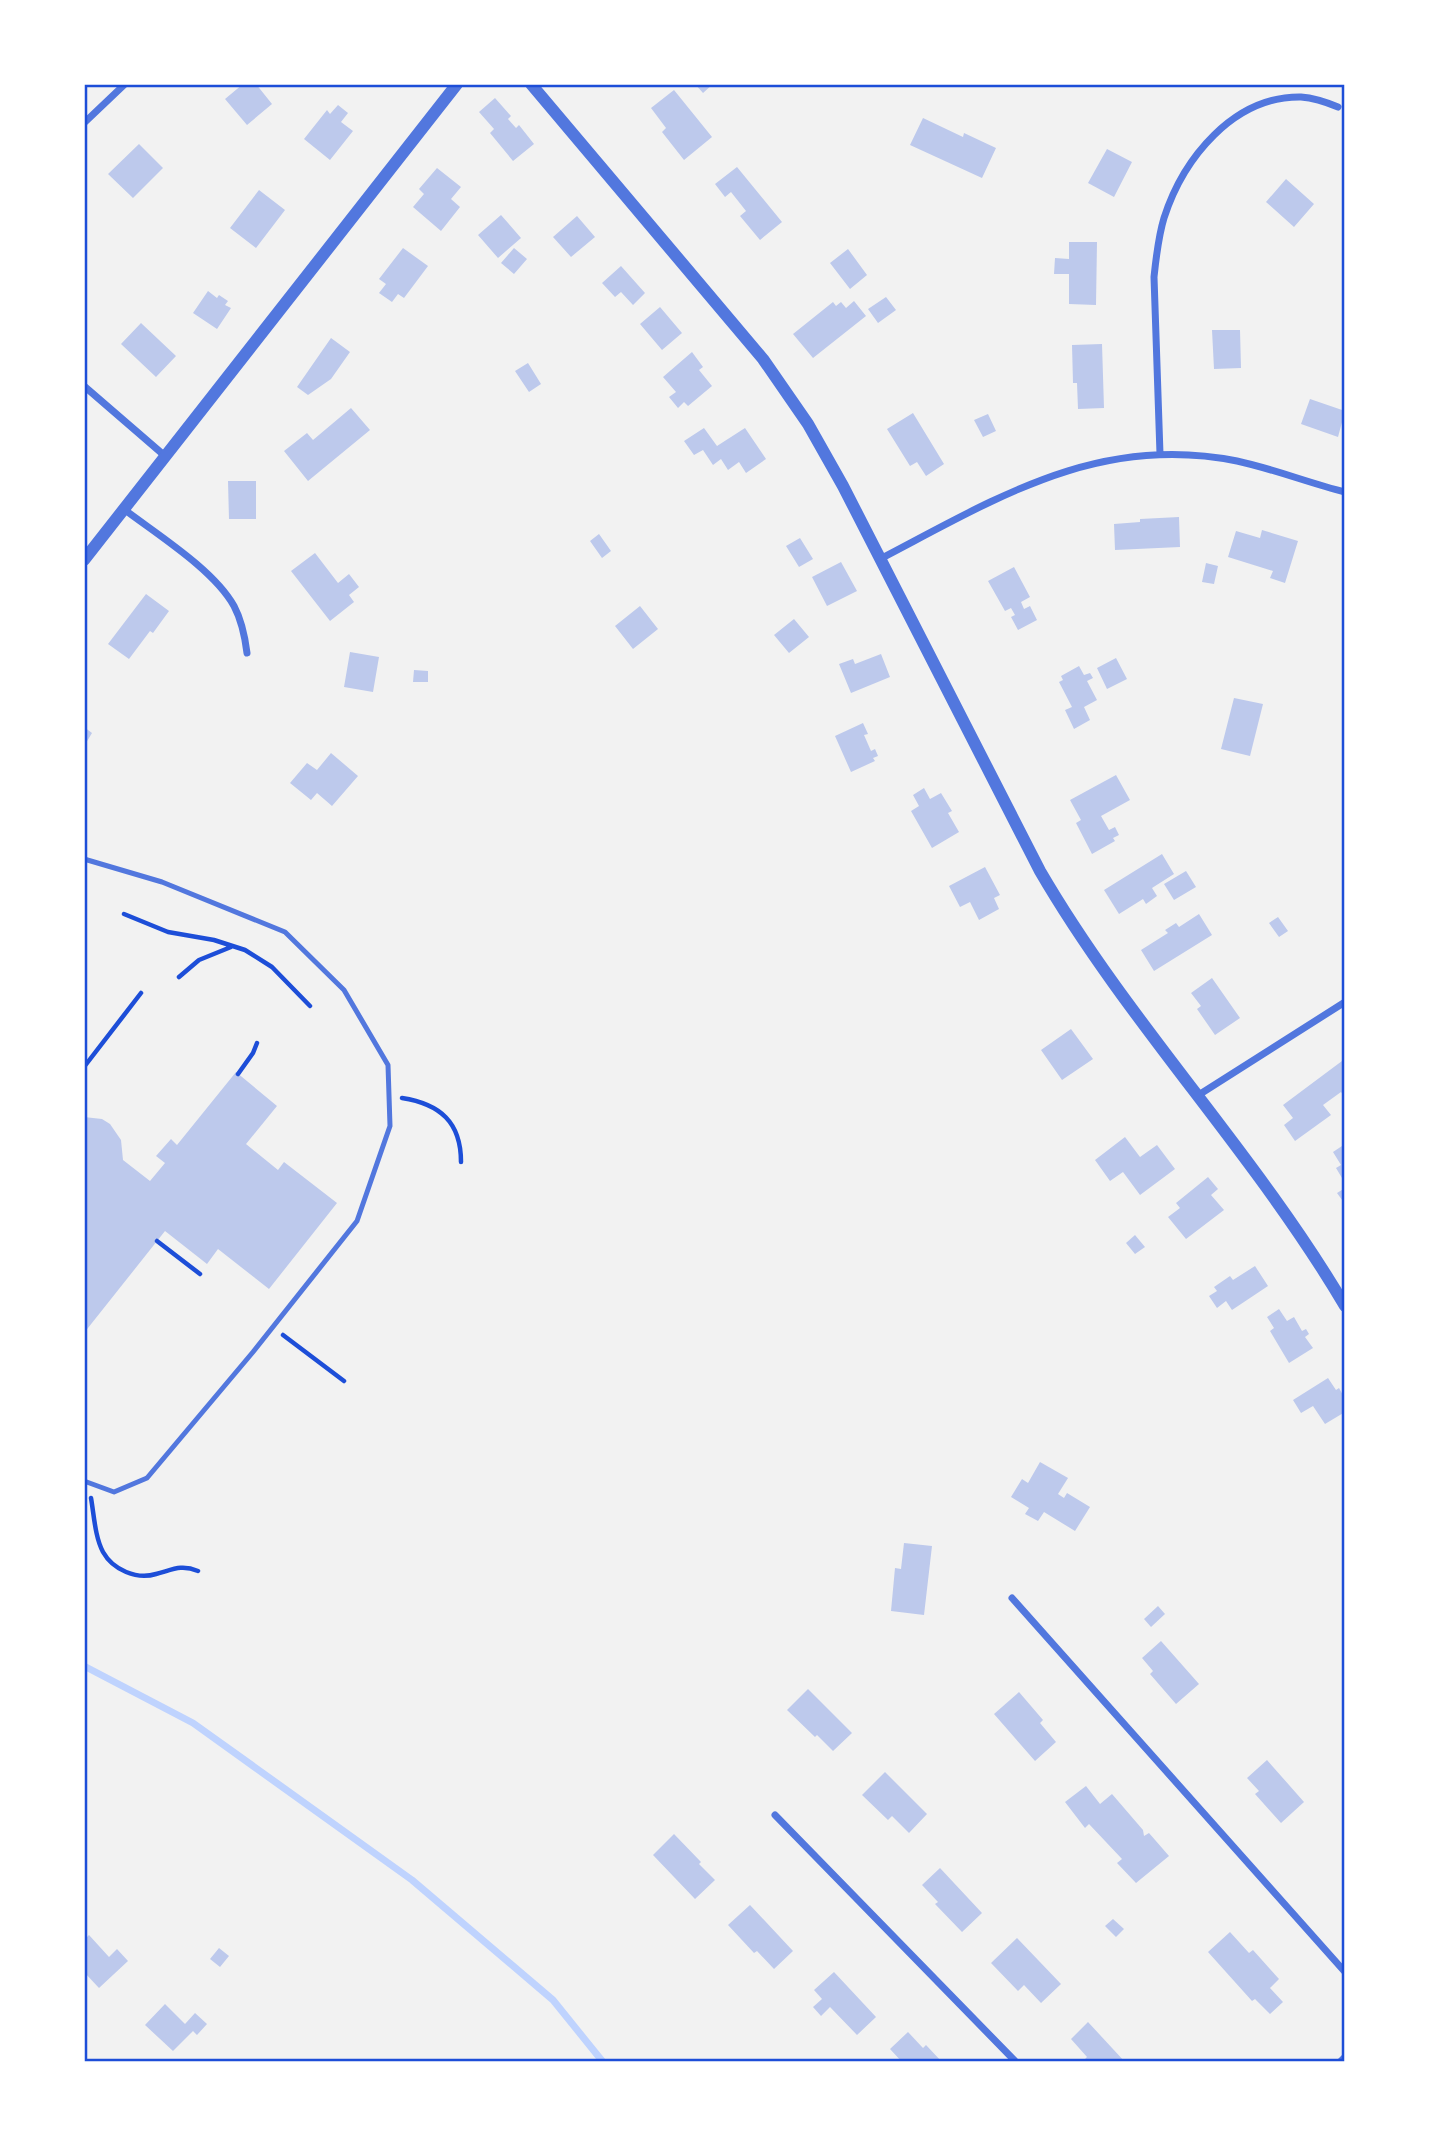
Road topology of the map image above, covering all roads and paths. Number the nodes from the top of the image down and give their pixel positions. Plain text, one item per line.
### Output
1 (125, 84) edge
2 (457, 84) edge
3 (531, 84) edge
4 (1338, 107) dead end
5 (84, 123) edge
6 (84, 386) edge
7 (1160, 454) junction
8 (165, 456) junction
9 (1345, 492) edge
10 (125, 510) junction
11 (880, 559) junction
12 (84, 560) edge
13 (247, 653) dead end
14 (84, 859) edge
15 (124, 914) dead end
16 (232, 946) junction
17 (179, 977) dead end
18 (141, 993) dead end
19 (1345, 1002) edge
20 (310, 1006) dead end
21 (257, 1043) dead end
22 (84, 1067) edge
23 (238, 1074) dead end
24 (1198, 1096) junction
25 (401, 1098) dead end
26 (461, 1162) dead end
27 (157, 1241) dead end
28 (200, 1274) dead end
29 (1345, 1306) edge
30 (278, 1332) dead end
31 (344, 1381) dead end
32 (84, 1481) edge
33 (91, 1497) dead end
34 (198, 1571) dead end
35 (1012, 1598) dead end
36 (775, 1815) dead end
37 (1345, 1972) edge
38 (1345, 2057) edge
39 (1016, 2062) edge
40 (1340, 2062) edge

1 - 5 street
2 - 8 street
3 - 11 street
4 - 7 street
6 - 8 street
7 - 9 street
7 - 11 street
8 - 10 street
10 - 12 street
10 - 13 street
11 - 24 street
14 - 32 lane
15 - 16 path
16 - 17 path
16 - 20 path
18 - 22 path
19 - 24 street
21 - 23 path
24 - 29 street
25 - 26 path
27 - 28 path
30 - 31 path
33 - 34 path
35 - 37 street
36 - 39 street
38 - 40 street

